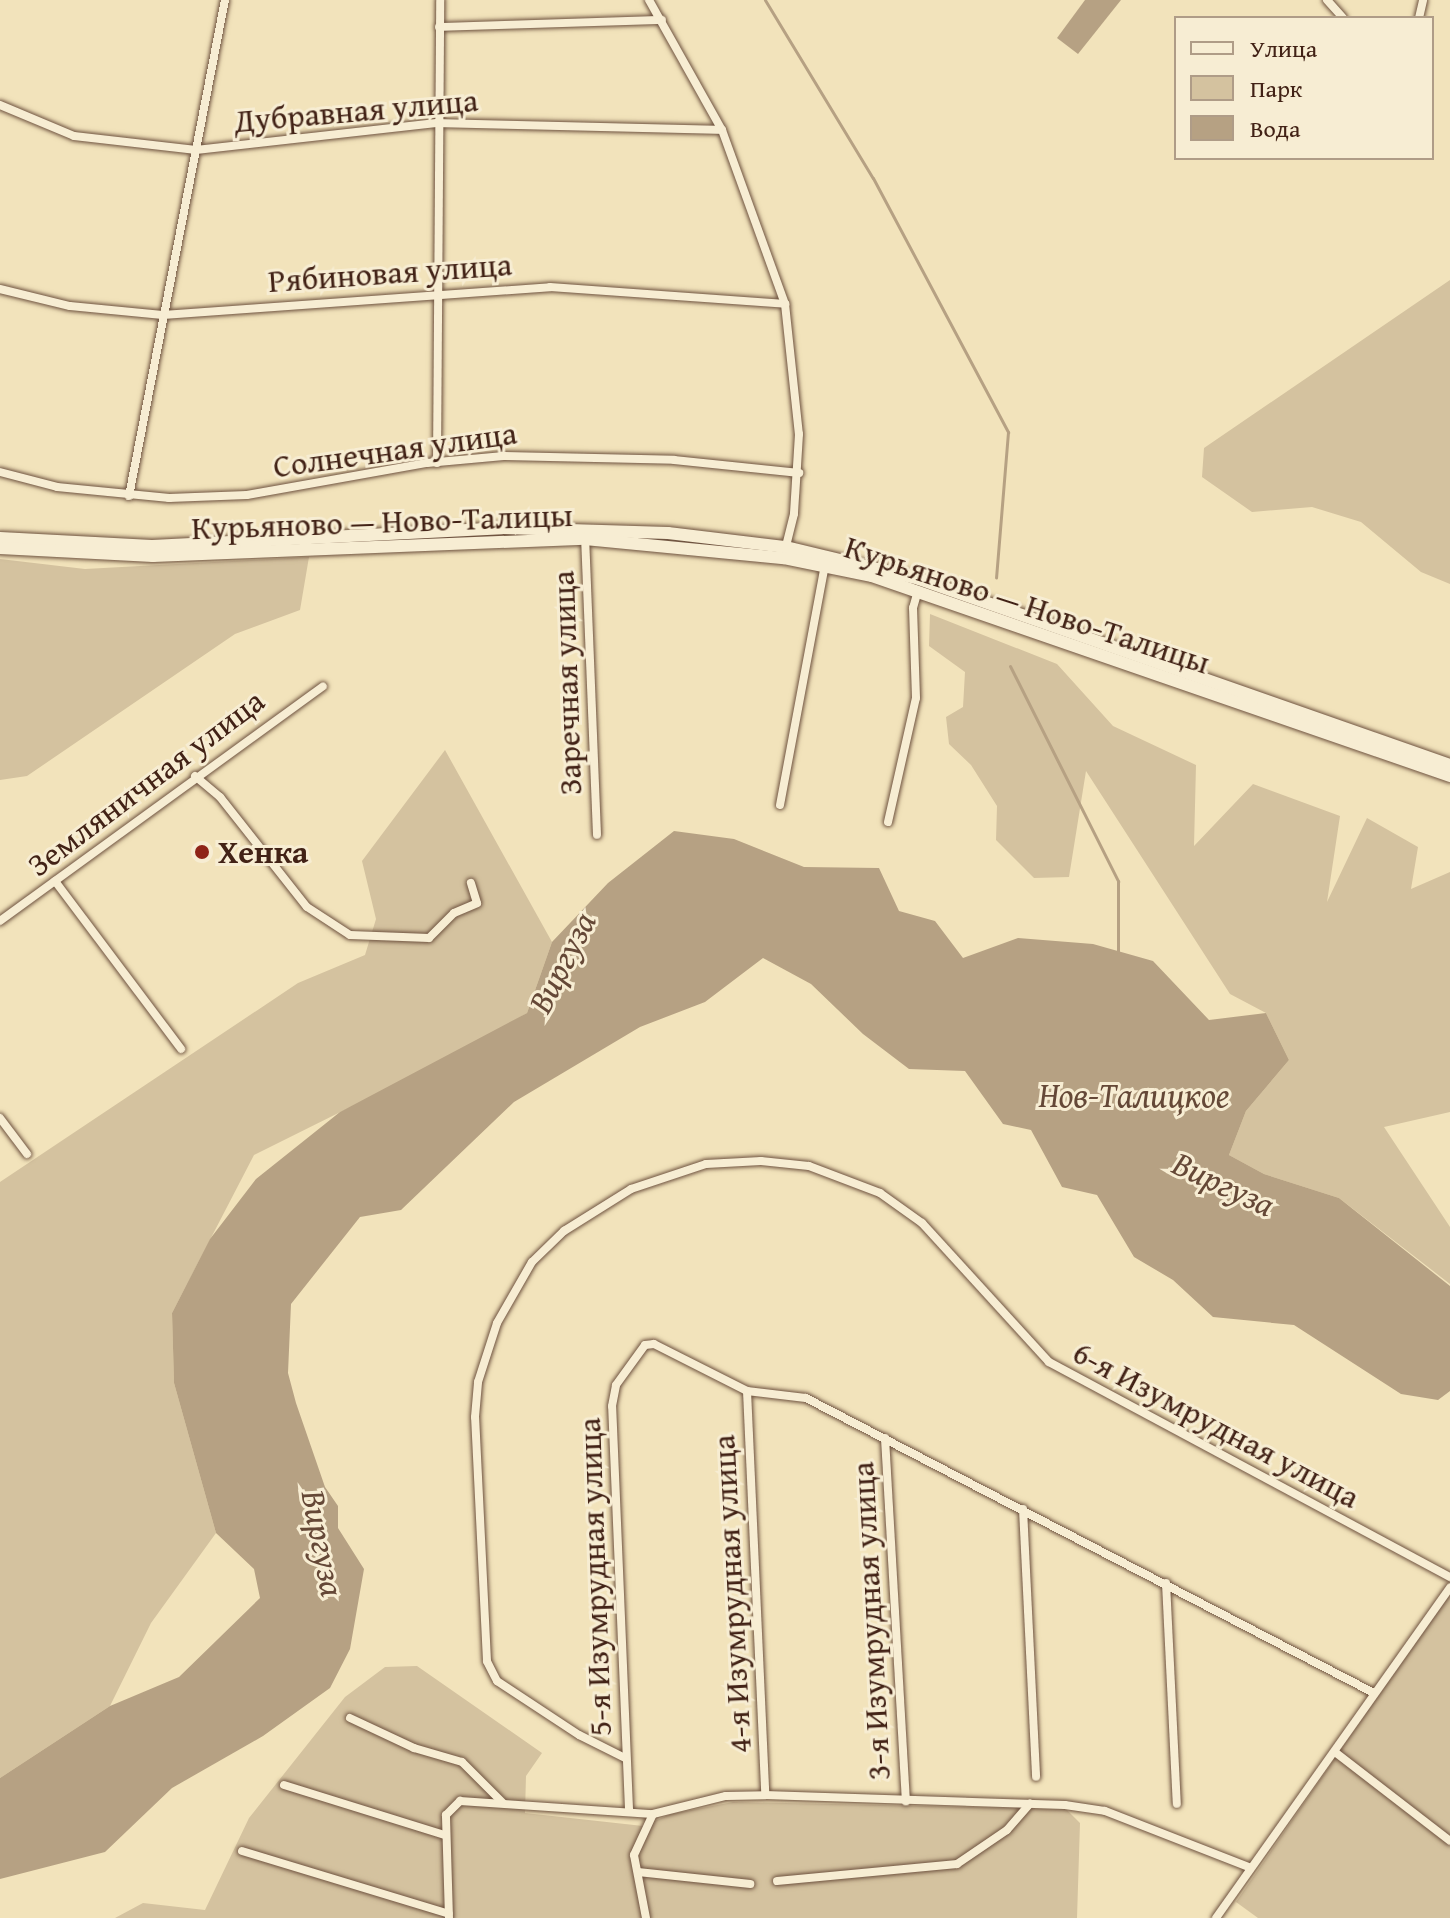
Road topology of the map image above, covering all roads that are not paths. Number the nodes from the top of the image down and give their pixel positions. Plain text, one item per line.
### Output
1 (225, 0) edge
2 (440, 0) edge
3 (649, 0) edge
4 (1327, 0) edge
5 (1341, 16) edge
6 (662, 20) junction
7 (439, 27) junction
8 (0, 105) edge
9 (438, 123) junction
10 (722, 130) junction
11 (196, 150) junction
12 (0, 289) edge
13 (439, 293) junction
14 (785, 304) junction
15 (163, 315) junction
16 (437, 463) junction
17 (0, 472) edge
18 (799, 473) junction
19 (129, 496) junction
20 (585, 534) junction
21 (0, 538) edge
22 (786, 547) junction
23 (0, 548) edge
24 (825, 565) junction
25 (918, 591) junction
26 (323, 686) dead end
27 (1450, 765) edge
28 (195, 776) junction
29 (1450, 776) edge
30 (780, 805) dead end
31 (888, 822) dead end
32 (597, 835) dead end
33 (55, 881) junction
34 (471, 883) dead end
35 (0, 921) edge
36 (181, 1049) dead end
37 (0, 1118) edge
38 (27, 1154) dead end
39 (747, 1391) junction
40 (885, 1438) junction
41 (1023, 1509) junction
42 (1450, 1577) edge
43 (1166, 1583) junction
44 (1450, 1588) edge
45 (1446, 1602) edge
46 (1374, 1693) junction
47 (350, 1718) dead end
48 (1335, 1752) junction
49 (625, 1758) junction
50 (1036, 1777) dead end
51 (284, 1785) dead end
52 (765, 1795) junction
53 (906, 1801) junction
54 (504, 1803) junction
55 (1030, 1804) junction
56 (1177, 1804) dead end
57 (629, 1809) junction
58 (653, 1814) junction
59 (445, 1835) junction
60 (1450, 1841) edge
61 (242, 1851) dead end
62 (1249, 1867) junction
63 (638, 1872) junction
64 (777, 1881) dead end
65 (750, 1884) dead end
66 (449, 1916) edge
67 (646, 1918) edge
68 (1216, 1918) edge

1 - 11 street
2 - 7 street
3 - 6 street
4 - 5 street
6 - 7 street
6 - 10 street
7 - 9 street
8 - 11 street, Дубравная улица
9 - 10 street, Дубравная улица
9 - 11 street, Дубравная улица
9 - 13 street
10 - 14 street
11 - 15 street
12 - 15 street, Рябиновая улица
13 - 14 street, Рябиновая улица
13 - 15 street, Рябиновая улица
13 - 16 street
14 - 18 street
15 - 19 street
16 - 18 street, Солнечная улица
16 - 19 street, Солнечная улица
17 - 19 street, Солнечная улица
18 - 22 street
20 - 21 main road, Курьяново — Ново-Талицы
20 - 22 main road, Курьяново — Ново-Талицы
20 - 23 main road, Курьяново — Ново-Талицы
20 - 24 main road, Курьяново — Ново-Талицы
20 - 32 street, Заречная улица
22 - 27 main road, Курьяново — Ново-Талицы
24 - 25 main road, Курьяново — Ново-Талицы
24 - 30 street
25 - 29 main road, Курьяново — Ново-Талицы
25 - 31 street
26 - 28 street, Земляничная улица
28 - 33 street, Земляничная улица
28 - 34 street
33 - 35 street, Земляничная улица
33 - 36 street
37 - 38 street
39 - 40 street
39 - 49 street, 5-я Изумрудная улица
39 - 52 street, 4-я Изумрудная улица
40 - 41 street
40 - 53 street, 3-я Изумрудная улица
41 - 43 street
41 - 50 street
42 - 49 street, 6-я Изумрудная улица
43 - 46 street
43 - 56 street
44 - 45 street
45 - 46 street
46 - 48 street
47 - 54 street
48 - 60 street
48 - 62 street
49 - 57 street, 5-я Изумрудная улица
51 - 59 street
52 - 53 street
52 - 58 street
53 - 55 street
54 - 57 street
54 - 59 street
55 - 62 street
55 - 64 street
57 - 58 street
58 - 63 street
59 - 66 street
61 - 66 street
62 - 68 street
63 - 65 street
63 - 67 street

